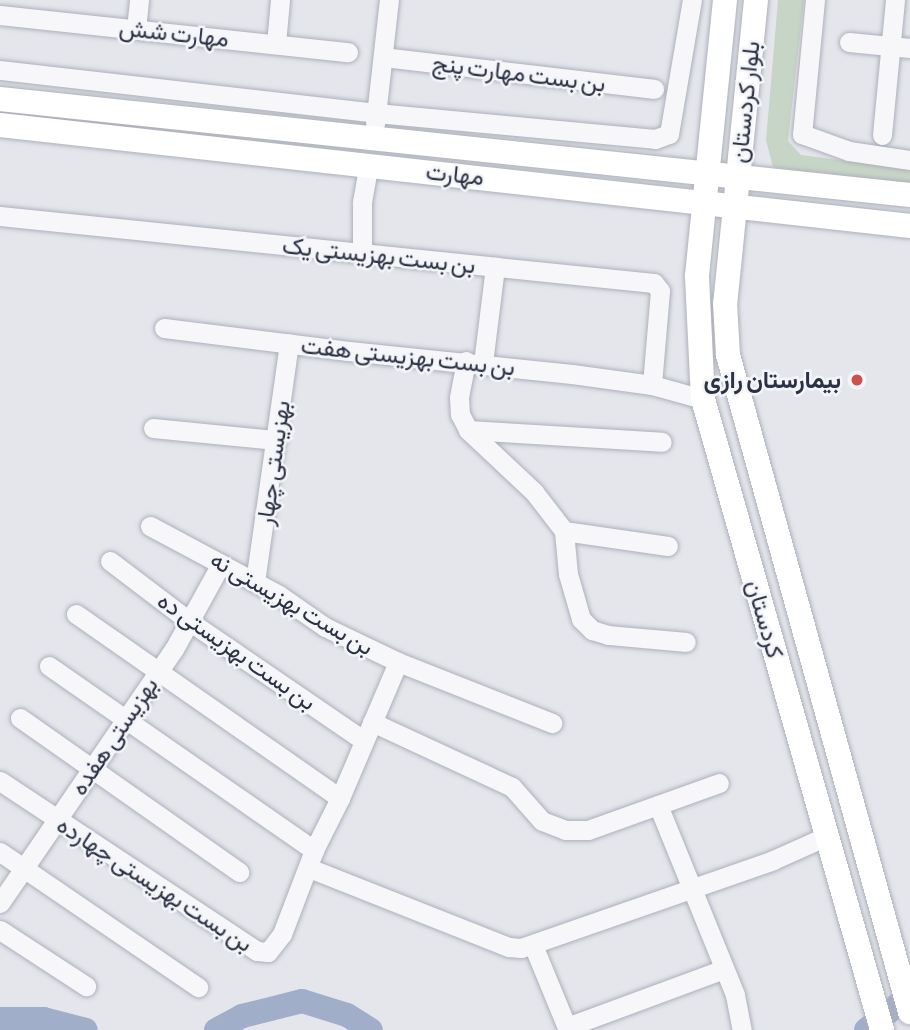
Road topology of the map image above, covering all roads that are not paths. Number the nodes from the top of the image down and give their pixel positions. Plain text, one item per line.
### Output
1 (139, 0) edge
2 (280, 0) edge
3 (389, 0) edge
4 (692, 0) edge
5 (725, 0) edge
6 (756, 0) edge
7 (815, 0) edge
8 (895, 0) edge
9 (0, 15) edge
10 (136, 29) junction
11 (849, 42) dead end
12 (276, 44) junction
13 (900, 47) edge
14 (348, 52) dead end
15 (383, 57) junction
16 (0, 70) edge
17 (654, 89) dead end
18 (0, 99) edge
19 (376, 113) junction
20 (0, 125) edge
21 (882, 135) dead end
22 (374, 139) junction
23 (910, 160) edge
24 (369, 164) junction
25 (708, 172) junction
26 (737, 175) junction
27 (910, 195) edge
28 (705, 202) junction
29 (733, 205) junction
30 (0, 216) edge
31 (910, 226) edge
32 (362, 253) junction
33 (495, 267) junction
34 (164, 328) dead end
35 (289, 343) junction
36 (474, 362) junction
37 (652, 385) junction
38 (703, 399) junction
39 (153, 428) dead end
40 (468, 430) junction
41 (276, 440) junction
42 (662, 442) dead end
43 (150, 526) dead end
44 (564, 531) junction
45 (668, 546) dead end
46 (110, 561) dead end
47 (220, 564) junction
48 (255, 582) junction
49 (76, 614) dead end
50 (189, 621) junction
51 (686, 642) dead end
52 (398, 662) junction
53 (49, 666) dead end
54 (159, 671) junction
55 (20, 718) dead end
56 (126, 719) junction
57 (372, 722) junction
58 (552, 723) dead end
59 (363, 740) junction
60 (92, 768) junction
61 (0, 781) edge
62 (719, 783) dead end
63 (341, 798) junction
64 (658, 805) junction
65 (56, 820) junction
66 (827, 836) junction
67 (0, 852) edge
68 (312, 859) junction
69 (23, 869) junction
70 (239, 872) dead end
71 (693, 888) junction
72 (0, 903) edge
73 (0, 930) edge
74 (533, 945) junction
75 (724, 970) junction
76 (86, 986) dead end
77 (198, 987) dead end
78 (910, 1012) edge
79 (567, 1029) edge
80 (742, 1030) edge
81 (882, 1030) edge

1 - 10 street
2 - 12 street
3 - 15 street
4 - 19 street
5 - 25 main road, بلوار کردستان
6 - 26 main road, بلوار کردستان
7 - 23 street
8 - 13 street
9 - 10 street, مهارت شش
10 - 12 street, مهارت شش
11 - 13 street
12 - 14 street, مهارت شش
13 - 21 street
15 - 17 street, بن بست مهارت پنج
15 - 19 street
16 - 19 street
18 - 22 main road, مهارت
19 - 22 street
20 - 24 main road, مهارت
22 - 24 main road
22 - 25 main road, مهارت
24 - 28 main road, مهارت
24 - 32 street
25 - 26 main road, مهارت
25 - 28 main road, بلوار کردستان
26 - 27 main road, مهارت
26 - 29 main road, بلوار کردستان
28 - 29 main road, مهارت
28 - 38 main road, کردستان
29 - 31 main road, مهارت
29 - 78 main road, کردستان
30 - 32 street, بن بست بهزیستی یک
32 - 33 street, بن بست بهزیستی یک
33 - 36 street
33 - 37 street, بن بست بهزیستی یک
34 - 35 street, بن بست بهزیستی هفت
35 - 36 street, بن بست بهزیستی هفت
35 - 41 street, بهزیستی چهار
36 - 37 street, بن بست بهزیستی هفت
36 - 40 street
37 - 38 street, بن بست بهزیستی هفت
38 - 66 main road, کردستان
39 - 41 street
40 - 42 street
40 - 44 street
41 - 48 street, بهزیستی چهار
43 - 47 street, بن بست بهزیستی نه
44 - 45 street
44 - 51 street
46 - 50 street, بن بست بهزیستی ده
47 - 48 street, بن بست بهزیستی نه
47 - 50 street, بهزیستی هفده
48 - 52 street, بن بست بهزیستی نه
49 - 54 street
50 - 54 street, بهزیستی هفده
50 - 59 street, بن بست بهزیستی ده
52 - 57 street
52 - 58 street, بن بست بهزیستی نه
53 - 56 street
54 - 56 street, بهزیستی هفده
54 - 63 street
55 - 60 street
56 - 60 street, بهزیستی هفده
56 - 68 street
57 - 59 street
57 - 64 street
59 - 63 street
60 - 65 street, بهزیستی هفده
60 - 70 street
61 - 65 street, بن بست بهزیستی چهارده
62 - 64 street
63 - 68 street
64 - 71 street
65 - 68 street, بن بست بهزیستی چهارده
65 - 69 street, بهزیستی هفده
66 - 71 street
66 - 81 main road, کردستان
67 - 69 street
68 - 74 street
69 - 72 street, بهزیستی هفده
69 - 77 street
71 - 74 street
71 - 75 street
73 - 76 street
74 - 79 street
75 - 79 street
75 - 80 street

